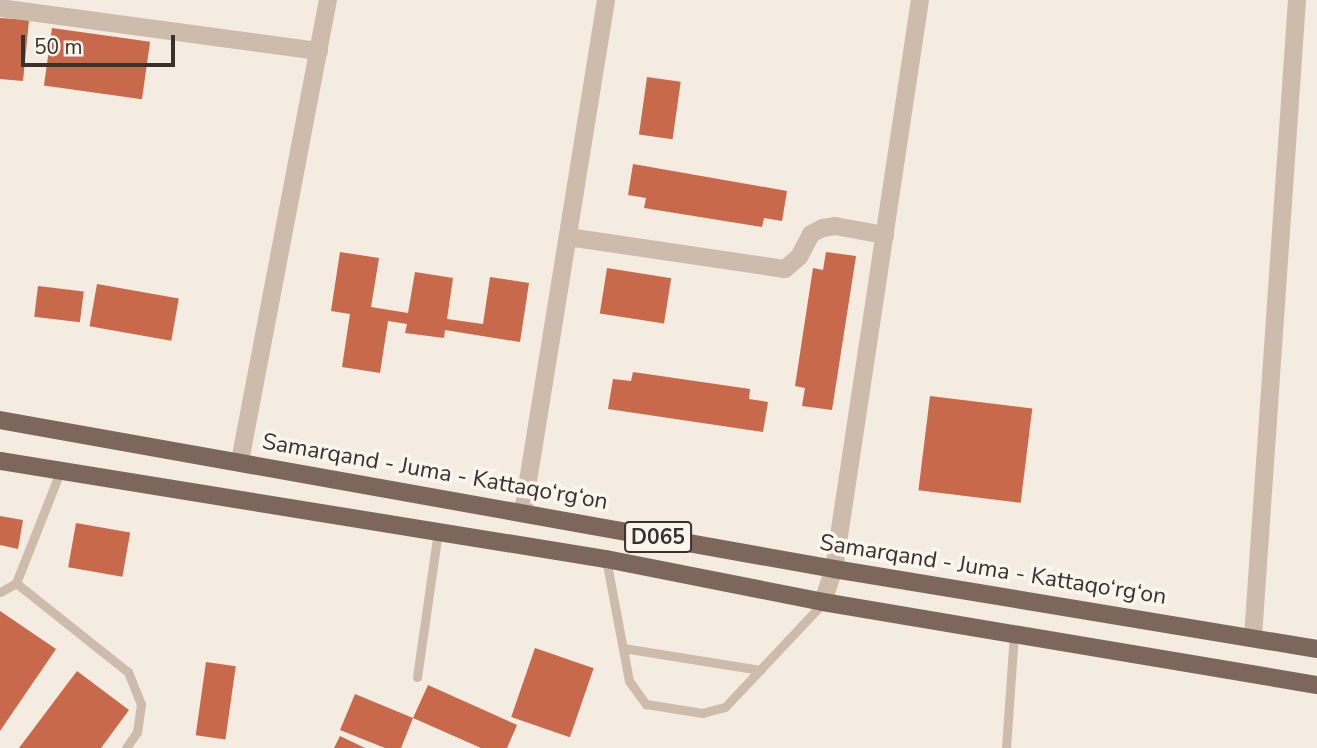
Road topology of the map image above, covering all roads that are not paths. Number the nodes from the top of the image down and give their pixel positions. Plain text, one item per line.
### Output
1 (328, 0) edge
2 (606, 0) edge
3 (920, 0) edge
4 (1297, 0) edge
5 (0, 8) edge
6 (319, 51) junction
7 (885, 235) junction
8 (568, 237) junction
9 (0, 420) edge
10 (0, 461) edge
11 (240, 461) junction
12 (60, 472) junction
13 (523, 512) junction
14 (438, 531) junction
15 (606, 559) junction
16 (834, 569) junction
17 (16, 583) junction
18 (0, 592) edge
19 (823, 603) junction
20 (1014, 634) junction
21 (1253, 637) junction
22 (622, 648) junction
23 (1317, 649) edge
24 (760, 670) junction
25 (417, 677) dead end
26 (1317, 685) edge
27 (126, 748) edge
28 (1006, 748) edge

1 - 6 street
2 - 8 street
3 - 7 street
4 - 21 street
5 - 6 street
6 - 11 street
7 - 8 street
7 - 16 street
8 - 13 street
9 - 11 main road, Samarqand - Juma - Kattaqo‘rg‘on / D065
10 - 12 main road, D065
11 - 13 main road, Samarqand - Juma - Kattaqo‘rg‘on / D065
12 - 14 main road, D065
12 - 17 lane
13 - 16 main road, Samarqand - Juma - Kattaqo‘rg‘on / D065
14 - 15 main road, D065
14 - 25 lane
15 - 19 main road, D065
15 - 22 lane
16 - 19 street
16 - 21 main road, Samarqand - Juma - Kattaqo‘rg‘on / D065
17 - 18 lane
17 - 27 lane
19 - 20 main road, D065
19 - 24 lane
20 - 26 main road, D065
20 - 28 lane
21 - 23 main road, Samarqand - Juma - Kattaqo‘rg‘on / D065
22 - 24 lane
22 - 24 lane

